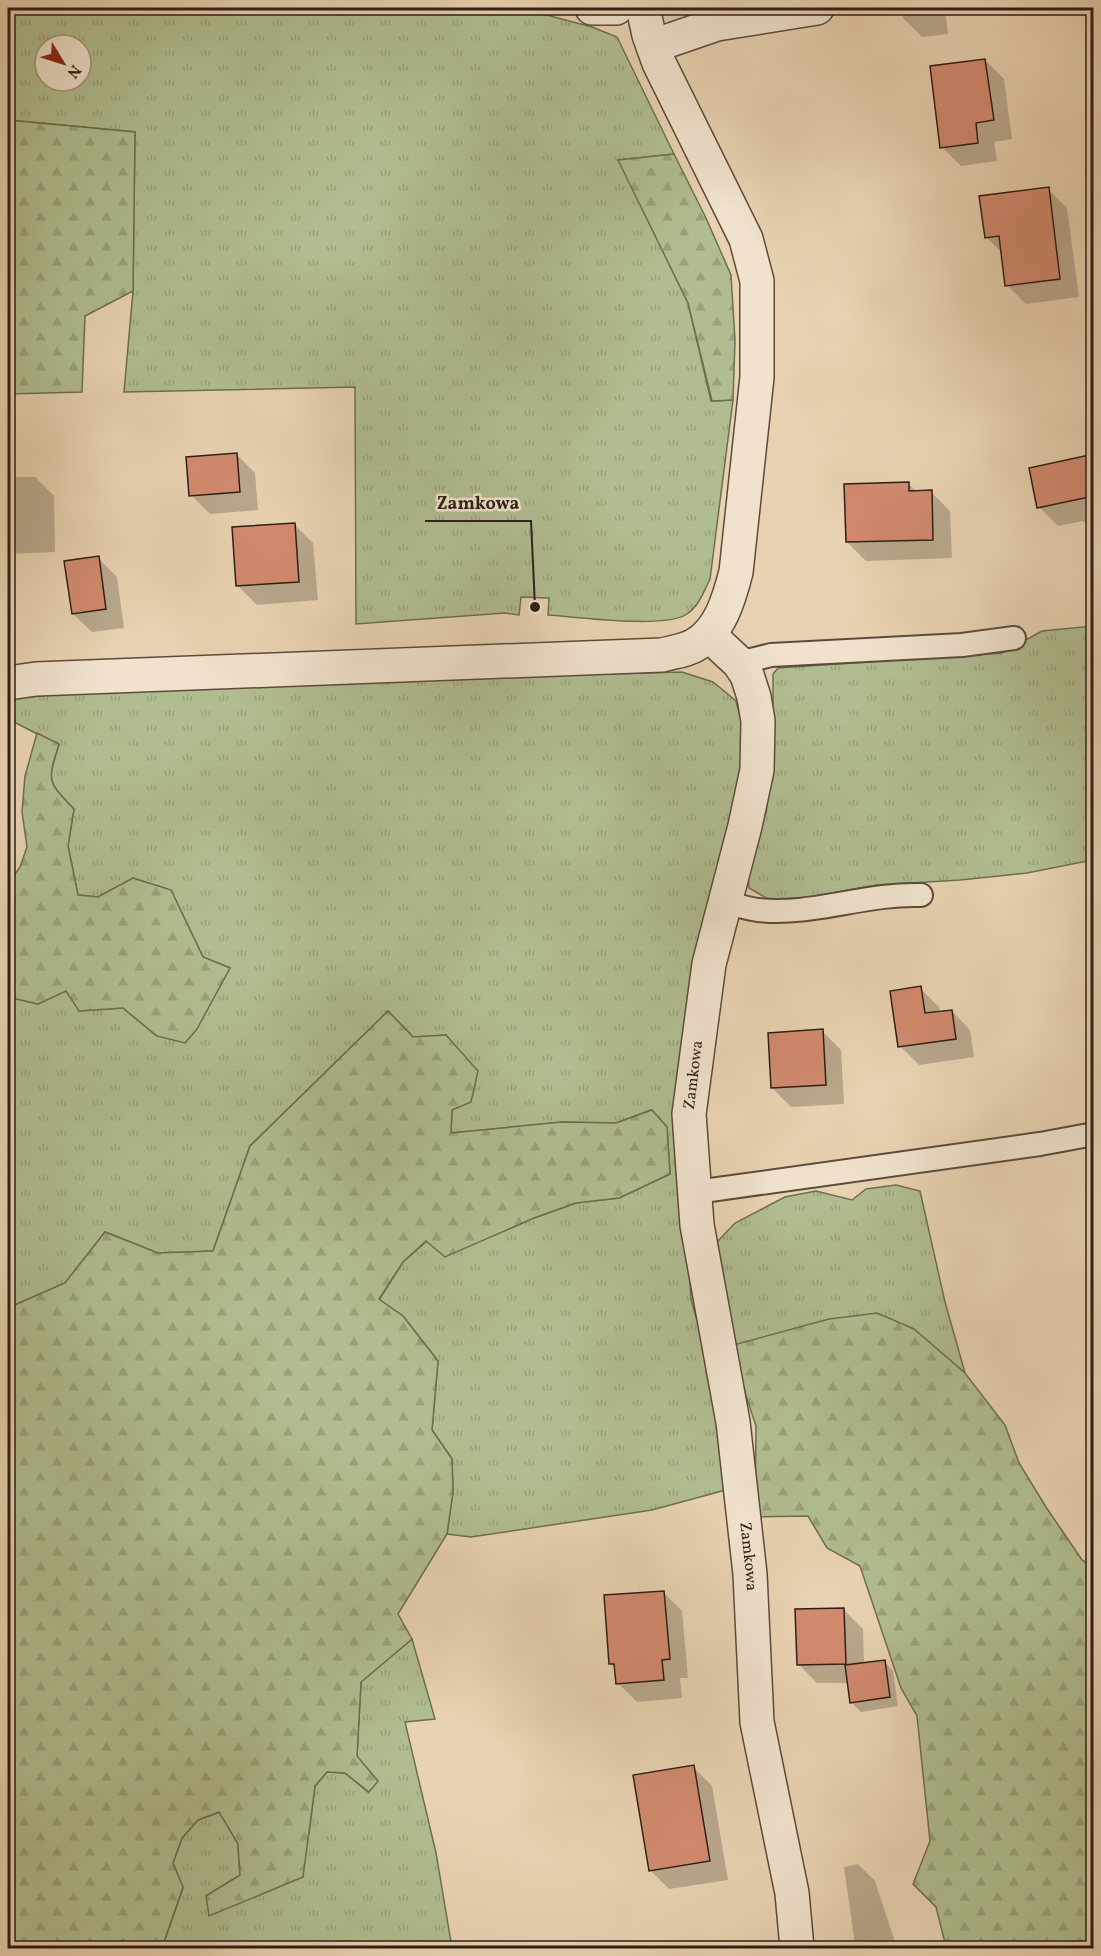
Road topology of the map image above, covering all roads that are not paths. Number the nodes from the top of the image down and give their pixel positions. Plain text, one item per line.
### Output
1 (592, 8) edge
2 (616, 8) edge
3 (643, 8) edge
4 (818, 8) edge
5 (653, 46) junction
6 (709, 635) junction
7 (1014, 639) dead end
8 (738, 663) junction
9 (8, 683) edge
10 (921, 895) dead end
11 (726, 903) junction
12 (1094, 1134) edge
13 (696, 1192) junction
14 (797, 1948) edge

1 - 2 street
3 - 5 street
4 - 5 street
5 - 6 street
6 - 8 street, Zamkowa
6 - 9 street
7 - 8 lane
8 - 11 street, Zamkowa
10 - 11 lane
11 - 13 street, Zamkowa
12 - 13 lane
13 - 14 street, Zamkowa

